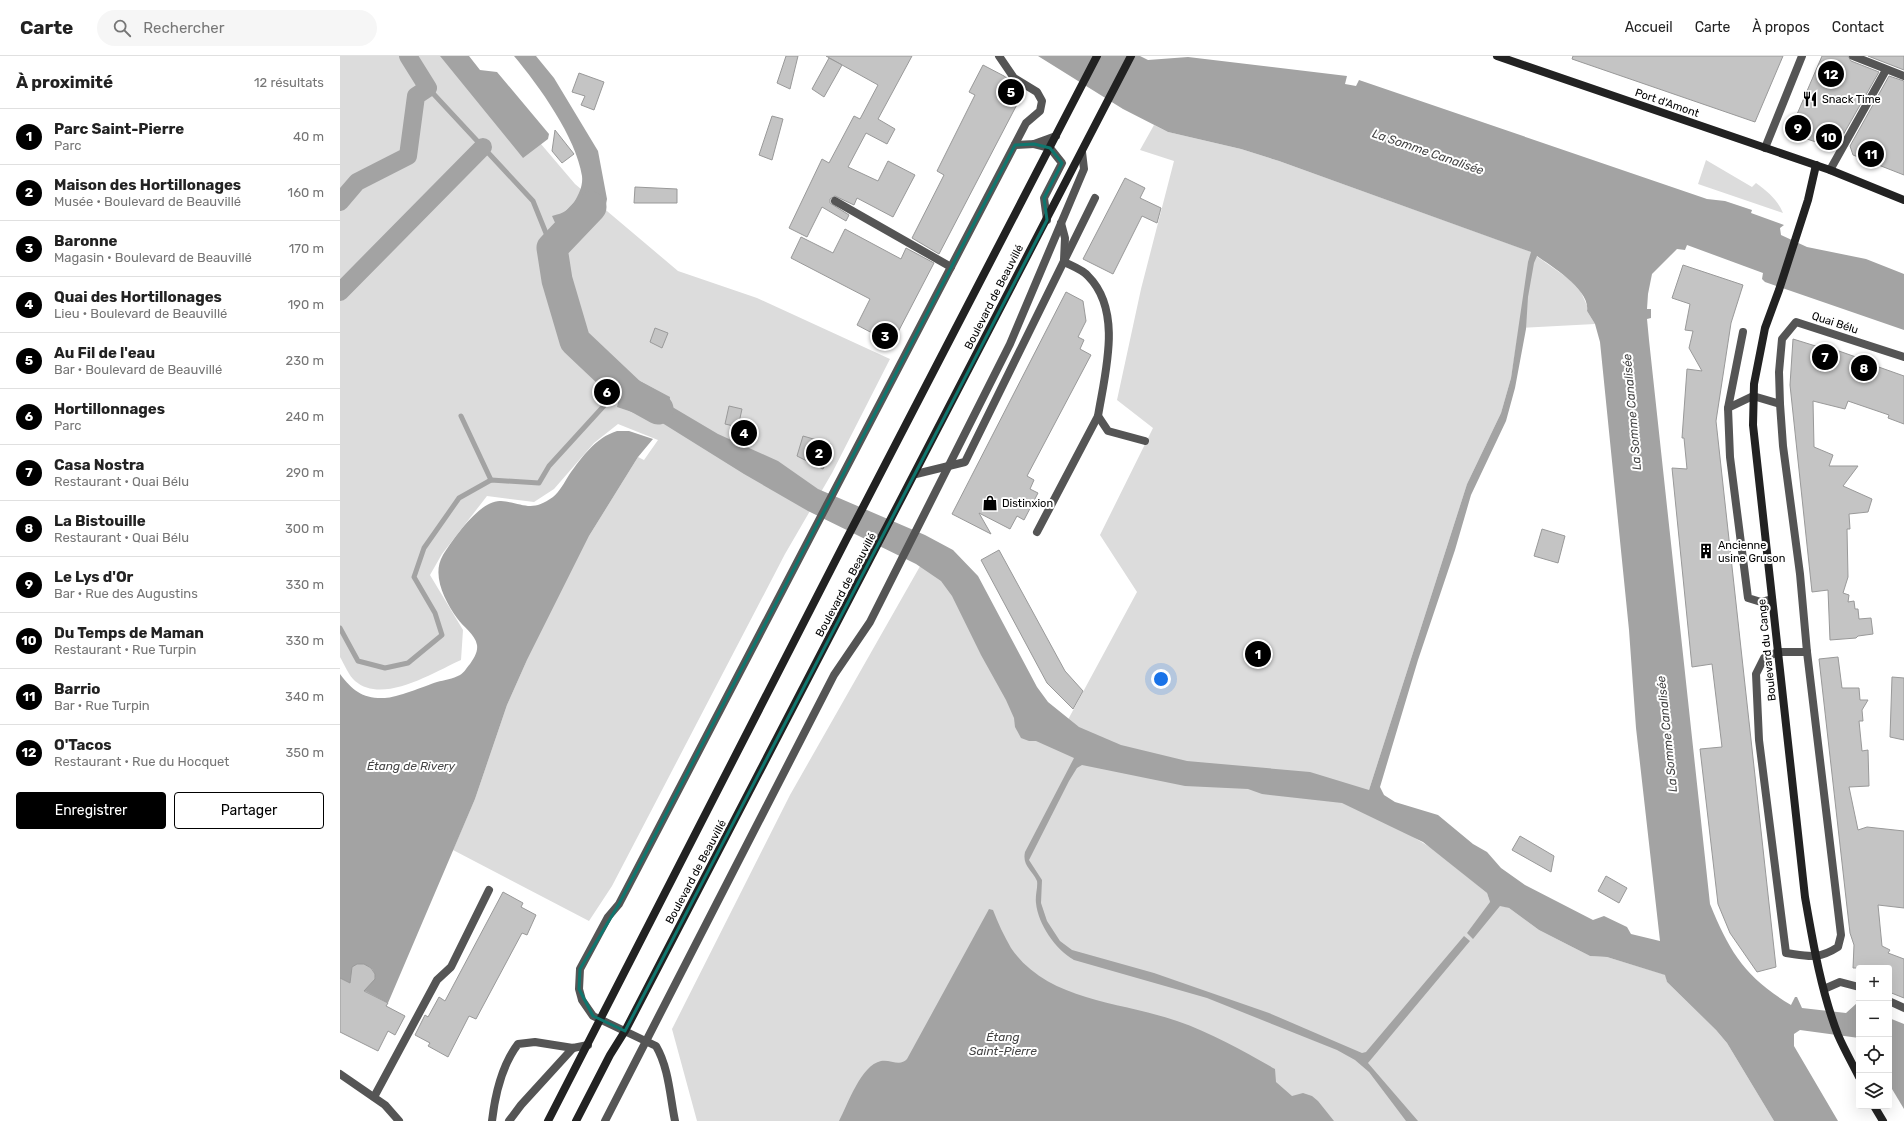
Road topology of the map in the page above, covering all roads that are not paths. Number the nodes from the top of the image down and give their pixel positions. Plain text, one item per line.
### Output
1 (999, 56) edge
2 (1097, 56) edge
3 (1131, 56) edge
4 (1497, 56) edge
5 (1802, 56) edge
6 (1853, 56) edge
7 (1886, 70) junction
8 (1904, 76) edge
9 (1056, 136) junction
10 (1034, 144) junction
11 (1015, 145) junction
12 (1050, 148) junction
13 (1765, 148) junction
14 (1082, 152) junction
15 (1816, 165) junction
16 (1830, 170) junction
17 (1095, 198) dead end
18 (1904, 200) edge
19 (835, 201) dead end
20 (1046, 220) junction
21 (1061, 223) junction
22 (1064, 262) junction
23 (951, 267) junction
24 (1743, 332) dead end
25 (1904, 357) edge
26 (1753, 396) junction
27 (1780, 404) junction
28 (1728, 408) junction
29 (1098, 416) junction
30 (1145, 441) dead end
31 (948, 467) junction
32 (916, 474) junction
33 (1037, 532) dead end
34 (1772, 599) junction
35 (1778, 652) junction
36 (1807, 652) junction
37 (489, 890) dead end
38 (1815, 957) junction
39 (1856, 986) edge
40 (1824, 989) junction
41 (1892, 1002) edge
42 (1904, 1008) edge
43 (600, 1020) junction
44 (625, 1031) junction
45 (646, 1040) junction
46 (588, 1045) junction
47 (573, 1048) junction
48 (1857, 1073) edge
49 (340, 1074) edge
50 (374, 1097) junction
51 (1876, 1109) edge
52 (399, 1121) edge
53 (492, 1121) edge
54 (509, 1121) edge
55 (548, 1121) edge
56 (576, 1121) edge
57 (605, 1121) edge
58 (675, 1121) edge
59 (1883, 1121) edge

1 - 11 street
2 - 9 main road, Boulevard de Beauvillé
3 - 14 main road, Boulevard de Beauvillé
4 - 13 main road, Port d'Amont
5 - 13 street
6 - 7 street
7 - 8 street
7 - 16 street
9 - 10 street
9 - 12 main road, Boulevard de Beauvillé
10 - 11 street
10 - 12 street
11 - 23 street
12 - 20 street
12 - 43 main road, Boulevard de Beauvillé
13 - 15 main road, Port d'Amont
14 - 20 main road, Boulevard de Beauvillé
14 - 21 street
15 - 16 main road, Port d'Amont
15 - 26 main road, Boulevard du Cange
16 - 18 main road, Port d'Amont
17 - 22 street
19 - 23 street
20 - 32 main road, Boulevard de Beauvillé
21 - 22 street
21 - 31 street
22 - 29 street
22 - 31 street
23 - 43 street
24 - 28 street
25 - 27 street, Quai Bélu
26 - 27 street
26 - 28 street
26 - 34 main road, Boulevard du Cange
27 - 36 street
28 - 34 street
29 - 30 street
29 - 33 street
31 - 32 street
31 - 45 street
32 - 44 main road, Boulevard de Beauvillé
34 - 35 main road, Boulevard du Cange
35 - 36 street
35 - 38 main road, Boulevard du Cange
35 - 38 street
36 - 38 street
37 - 50 street
38 - 40 main road, Boulevard du Cange
39 - 40 street
40 - 48 main road, Boulevard du Cange
41 - 42 street
43 - 44 street
43 - 46 main road, Boulevard de Beauvillé
44 - 45 street
44 - 56 main road, Boulevard de Beauvillé
45 - 57 street
45 - 58 street
46 - 47 street
46 - 55 main road, Boulevard de Beauvillé
47 - 53 street
47 - 54 street
49 - 50 street
50 - 52 street
51 - 59 main road

